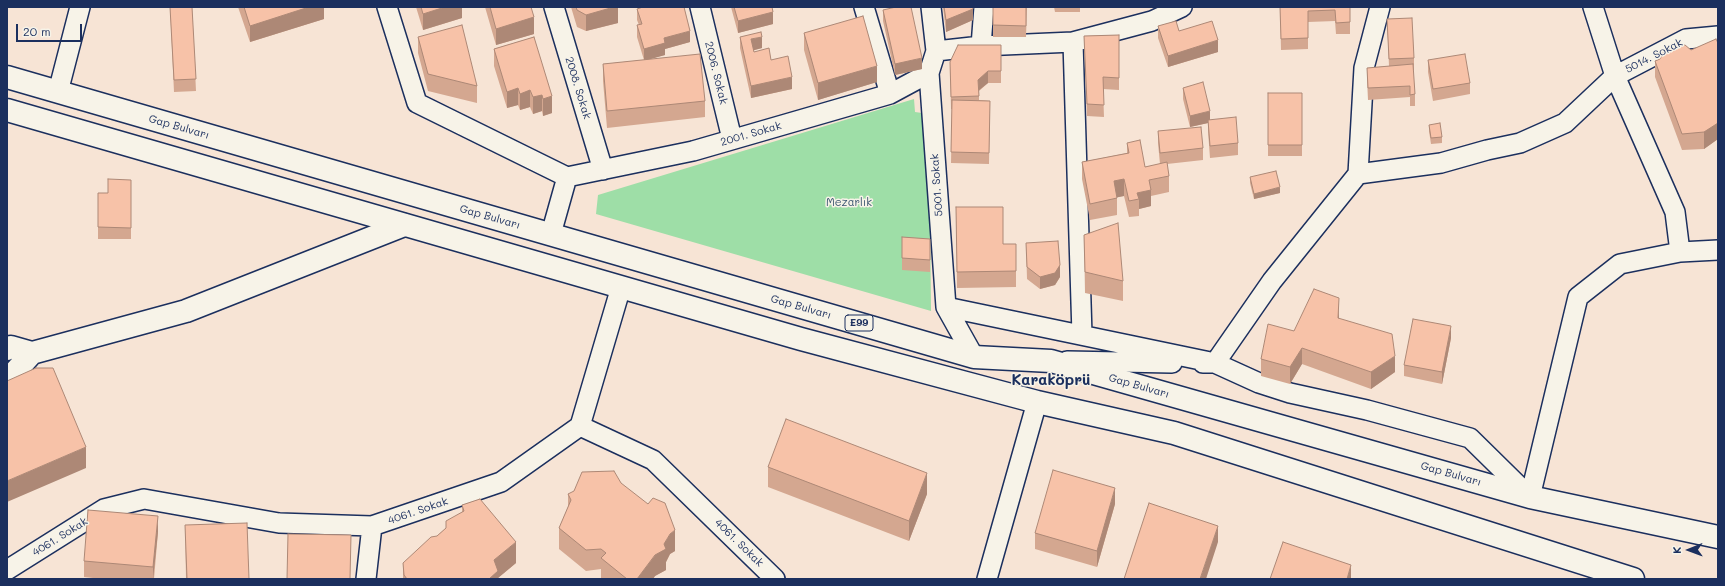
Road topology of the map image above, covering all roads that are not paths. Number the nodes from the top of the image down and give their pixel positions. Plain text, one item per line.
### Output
1 (80, 7) edge
2 (388, 7) edge
3 (554, 7) edge
4 (700, 7) edge
5 (864, 7) edge
6 (931, 7) edge
7 (984, 7) edge
8 (1182, 7) edge
9 (1380, 7) edge
10 (1594, 7) edge
11 (1718, 36) edge
12 (1073, 42) junction
13 (981, 46) junction
14 (936, 51) junction
15 (929, 73) junction
16 (1615, 76) junction
17 (7, 77) edge
18 (58, 92) junction
19 (890, 94) junction
20 (7, 110) edge
21 (732, 139) junction
22 (603, 170) junction
23 (1358, 174) junction
24 (567, 177) junction
25 (404, 225) junction
26 (551, 234) junction
27 (1718, 250) edge
28 (1680, 252) junction
29 (621, 287) junction
30 (946, 307) junction
31 (1082, 335) junction
32 (7, 349) edge
33 (32, 353) junction
34 (974, 357) junction
35 (1052, 361) junction
36 (1216, 363) junction
37 (7, 376) edge
38 (1037, 402) junction
39 (580, 426) junction
40 (1530, 497) junction
41 (372, 526) junction
42 (1718, 537) edge
43 (7, 570) edge
44 (366, 579) edge
45 (775, 579) edge
46 (987, 579) edge
47 (1633, 579) edge

1 - 18 street
2 - 24 street
3 - 22 street, 2008. Sokak
4 - 21 street, 2006. Sokak
5 - 19 street
6 - 14 street, 5001. Sokak
7 - 13 street
8 - 12 street
9 - 23 street
10 - 16 street
11 - 16 street, 5014. Sokak
12 - 13 street
12 - 31 street
13 - 14 street
14 - 15 street, 5001. Sokak
15 - 19 street, 2001. Sokak
15 - 30 street, 5001. Sokak
16 - 23 street, 5014. Sokak
16 - 28 street
17 - 18 main road, Gap Bulvarı / E99
18 - 26 main road, Gap Bulvarı / E99
19 - 21 street, 2001. Sokak
20 - 25 main road
21 - 22 street, 2001. Sokak
22 - 24 street, 2001. Sokak
23 - 36 street
24 - 26 street
25 - 29 main road
25 - 33 main road
26 - 34 main road, Gap Bulvarı / E99
27 - 28 street
28 - 40 street
29 - 38 main road
29 - 39 street
30 - 31 street
30 - 34 street, 5001. Sokak
31 - 36 street
32 - 33 main road
33 - 37 main road
34 - 35 main road, Gap Bulvarı / E99
35 - 36 street
35 - 40 main road, Gap Bulvarı / E99
36 - 40 street
38 - 46 street
38 - 47 main road
39 - 41 street, 4061. Sokak
39 - 45 street, 4061. Sokak
40 - 42 main road, Gap Bulvarı / E99
41 - 43 street, 4061. Sokak
41 - 44 street

